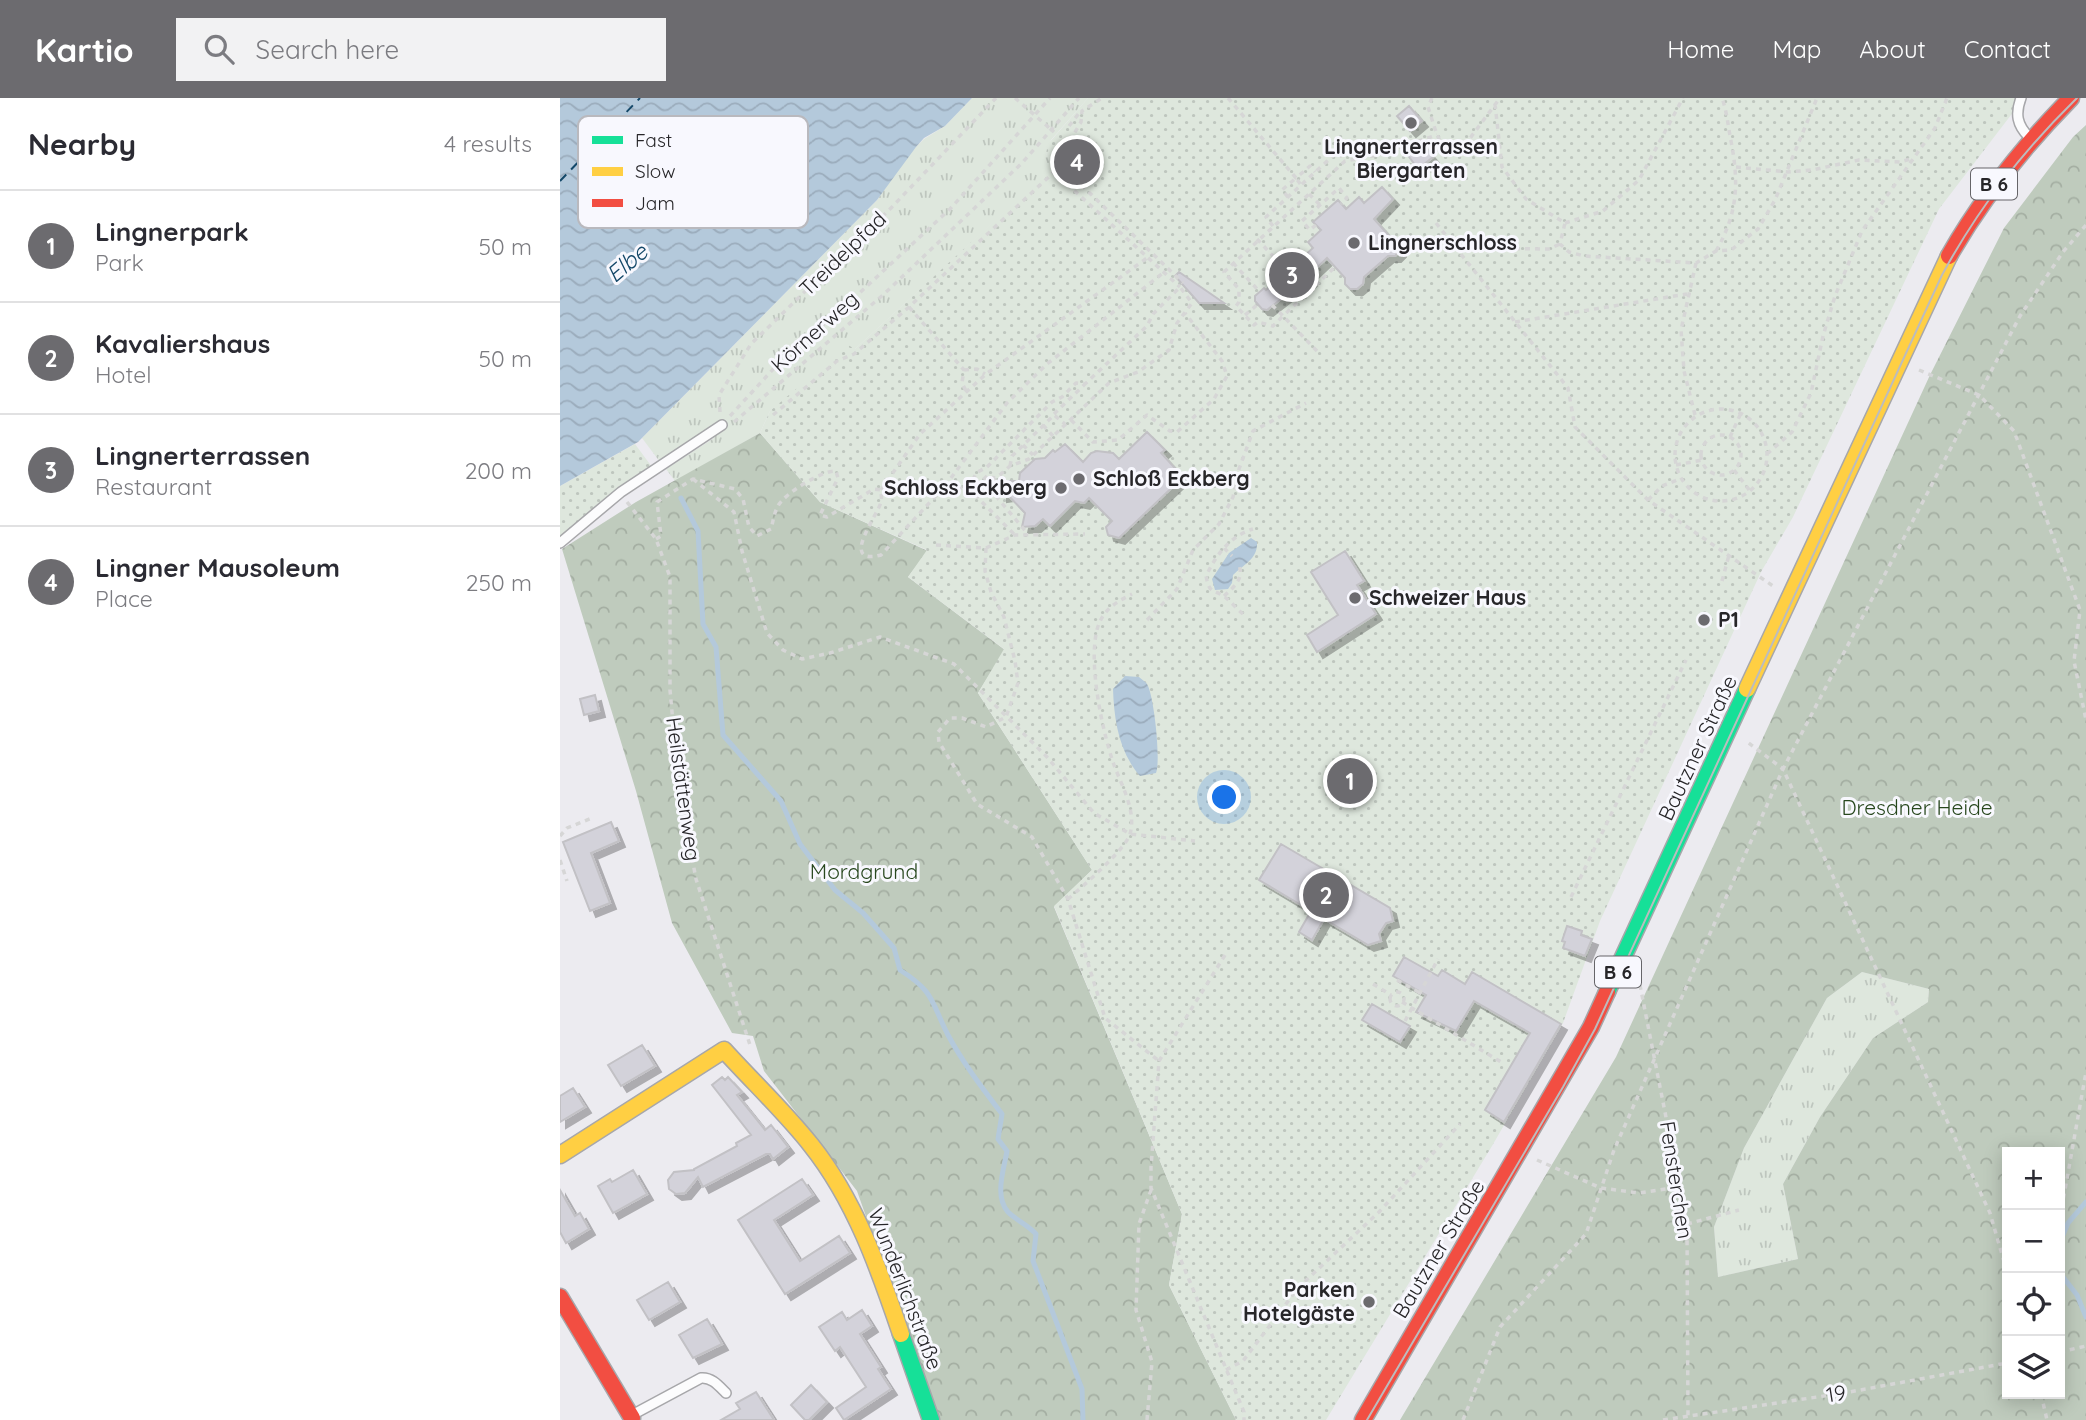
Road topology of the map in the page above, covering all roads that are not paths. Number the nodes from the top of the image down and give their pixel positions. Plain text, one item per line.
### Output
1 (2021, 98) edge
2 (2071, 98) edge
3 (2031, 139) junction
4 (722, 425) road end
5 (560, 543) edge
6 (560, 1155) edge
7 (560, 1297) edge
8 (726, 1393) dead end
9 (631, 1417) joint
10 (931, 1420) edge
11 (1363, 1420) edge

1 - 3 lane
2 - 3 main road, Bautzner Straße / B 6
3 - 11 main road, Bautzner Straße / B 6
4 - 5 lane
6 - 10 main road, Wunderlichstraße
7 - 9 main road
8 - 9 lane

